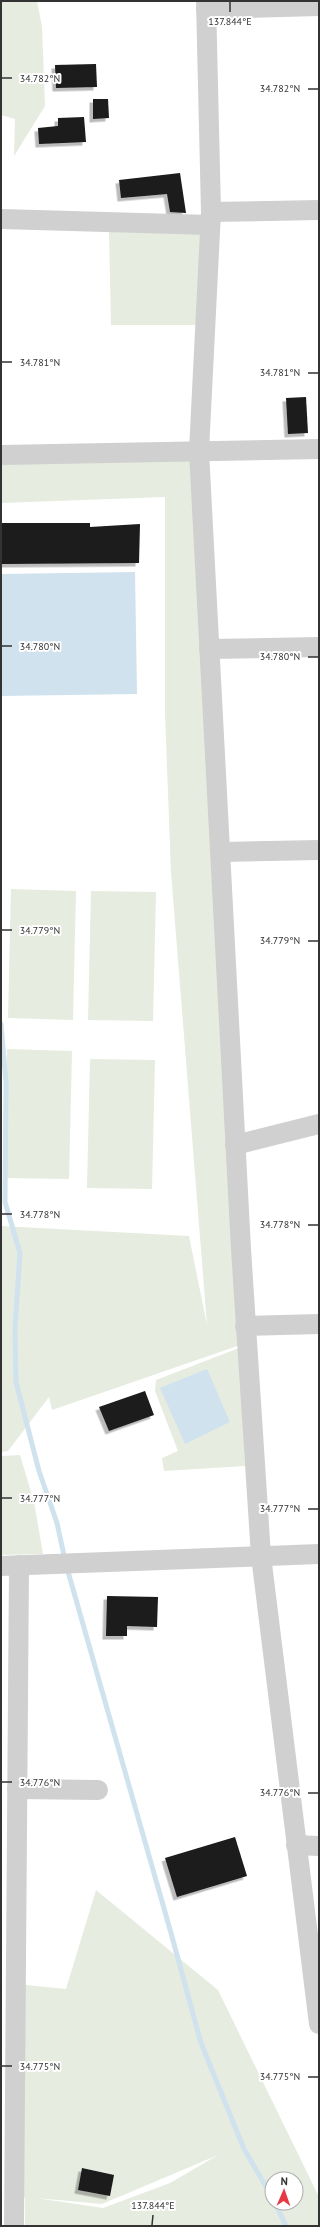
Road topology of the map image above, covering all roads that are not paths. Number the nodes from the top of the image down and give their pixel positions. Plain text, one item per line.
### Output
1 (206, 5) edge
2 (319, 6) edge
3 (319, 210) edge
4 (211, 218) junction
5 (1, 219) edge
6 (319, 449) edge
7 (199, 451) junction
8 (1, 455) edge
9 (319, 647) edge
10 (209, 649) junction
11 (319, 850) edge
12 (222, 852) junction
13 (319, 1124) edge
14 (235, 1145) junction
15 (319, 1324) edge
16 (245, 1326) junction
17 (319, 1554) edge
18 (261, 1556) junction
19 (10, 1566) edge
20 (18, 1789) junction
21 (98, 1790) dead end
22 (9, 1812) edge
23 (296, 1845) junction
24 (319, 1846) edge
25 (319, 2024) edge
26 (8, 2039) edge
27 (14, 2226) edge

1 - 2 street
1 - 4 street
3 - 4 street
4 - 5 street
4 - 7 street
6 - 7 street
7 - 8 street
7 - 10 street
9 - 10 street
10 - 12 street
11 - 12 street
12 - 14 street
13 - 14 street
14 - 16 street
15 - 16 street
16 - 18 street
17 - 18 street
18 - 19 street
18 - 23 street
19 - 20 street
20 - 21 street
20 - 22 street
22 - 26 street
23 - 24 street
23 - 25 street
26 - 27 street

